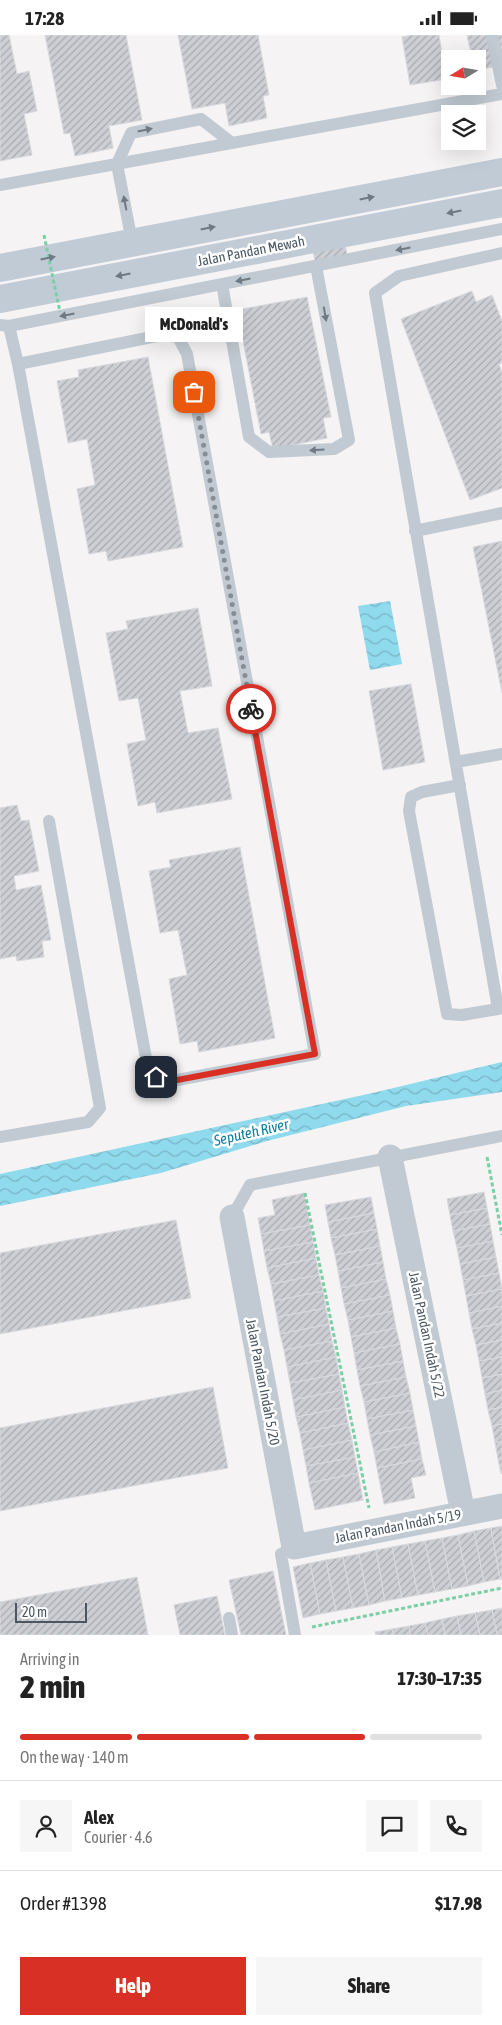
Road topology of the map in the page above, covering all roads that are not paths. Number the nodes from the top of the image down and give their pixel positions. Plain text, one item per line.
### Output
1 (492, 35) edge
2 (499, 51) edge
3 (502, 85) edge
4 (502, 94) edge
5 (232, 143) junction
6 (117, 164) junction
7 (502, 172) edge
8 (0, 185) edge
9 (502, 203) edge
10 (502, 229) edge
11 (132, 242) junction
12 (502, 253) edge
13 (316, 266) junction
14 (0, 267) edge
15 (151, 284) junction
16 (222, 284) junction
17 (0, 299) edge
18 (4, 326) edge
19 (18, 364) junction
20 (502, 513) edge
21 (415, 531) junction
22 (502, 754) edge
23 (456, 762) junction
24 (460, 785) junction
25 (49, 821) dead end
26 (500, 1009) edge
27 (502, 1135) edge
28 (0, 1137) edge
29 (390, 1157) junction
30 (232, 1217) joint
31 (502, 1506) edge
32 (463, 1513) junction
33 (294, 1547) junction
34 (229, 1618) dead end
35 (294, 1633) edge
36 (232, 1635) edge

1 - 2 lane
2 - 3 lane
4 - 5 lane
5 - 6 lane
6 -> 5 lane
6 - 8 lane
11 -> 6 lane
11 -> 7 main road
9 -> 15 main road, Jalan Pandan Mewah
10 -> 13 lane
14 -> 11 main road
12 - 21 lane
13 -> 16 lane
13 -> 16 lane
15 - 16 lane
15 -> 17 main road, Jalan Pandan Mewah
15 -> 18 lane
18 - 19 lane
19 - 19 lane
20 - 21 lane
21 - 23 lane
22 - 23 lane
23 - 24 lane
24 - 26 lane
24 - 26 lane
25 - 28 lane
27 - 29 lane
29 - 30 lane
29 - 32 street, Jalan Pandan Indah 5/22
30 - 33 street, Jalan Pandan Indah 5/20
31 - 32 street, Jalan Pandan Indah 5/19
32 - 33 street, Jalan Pandan Indah 5/19
33 - 35 lane
34 - 36 lane

